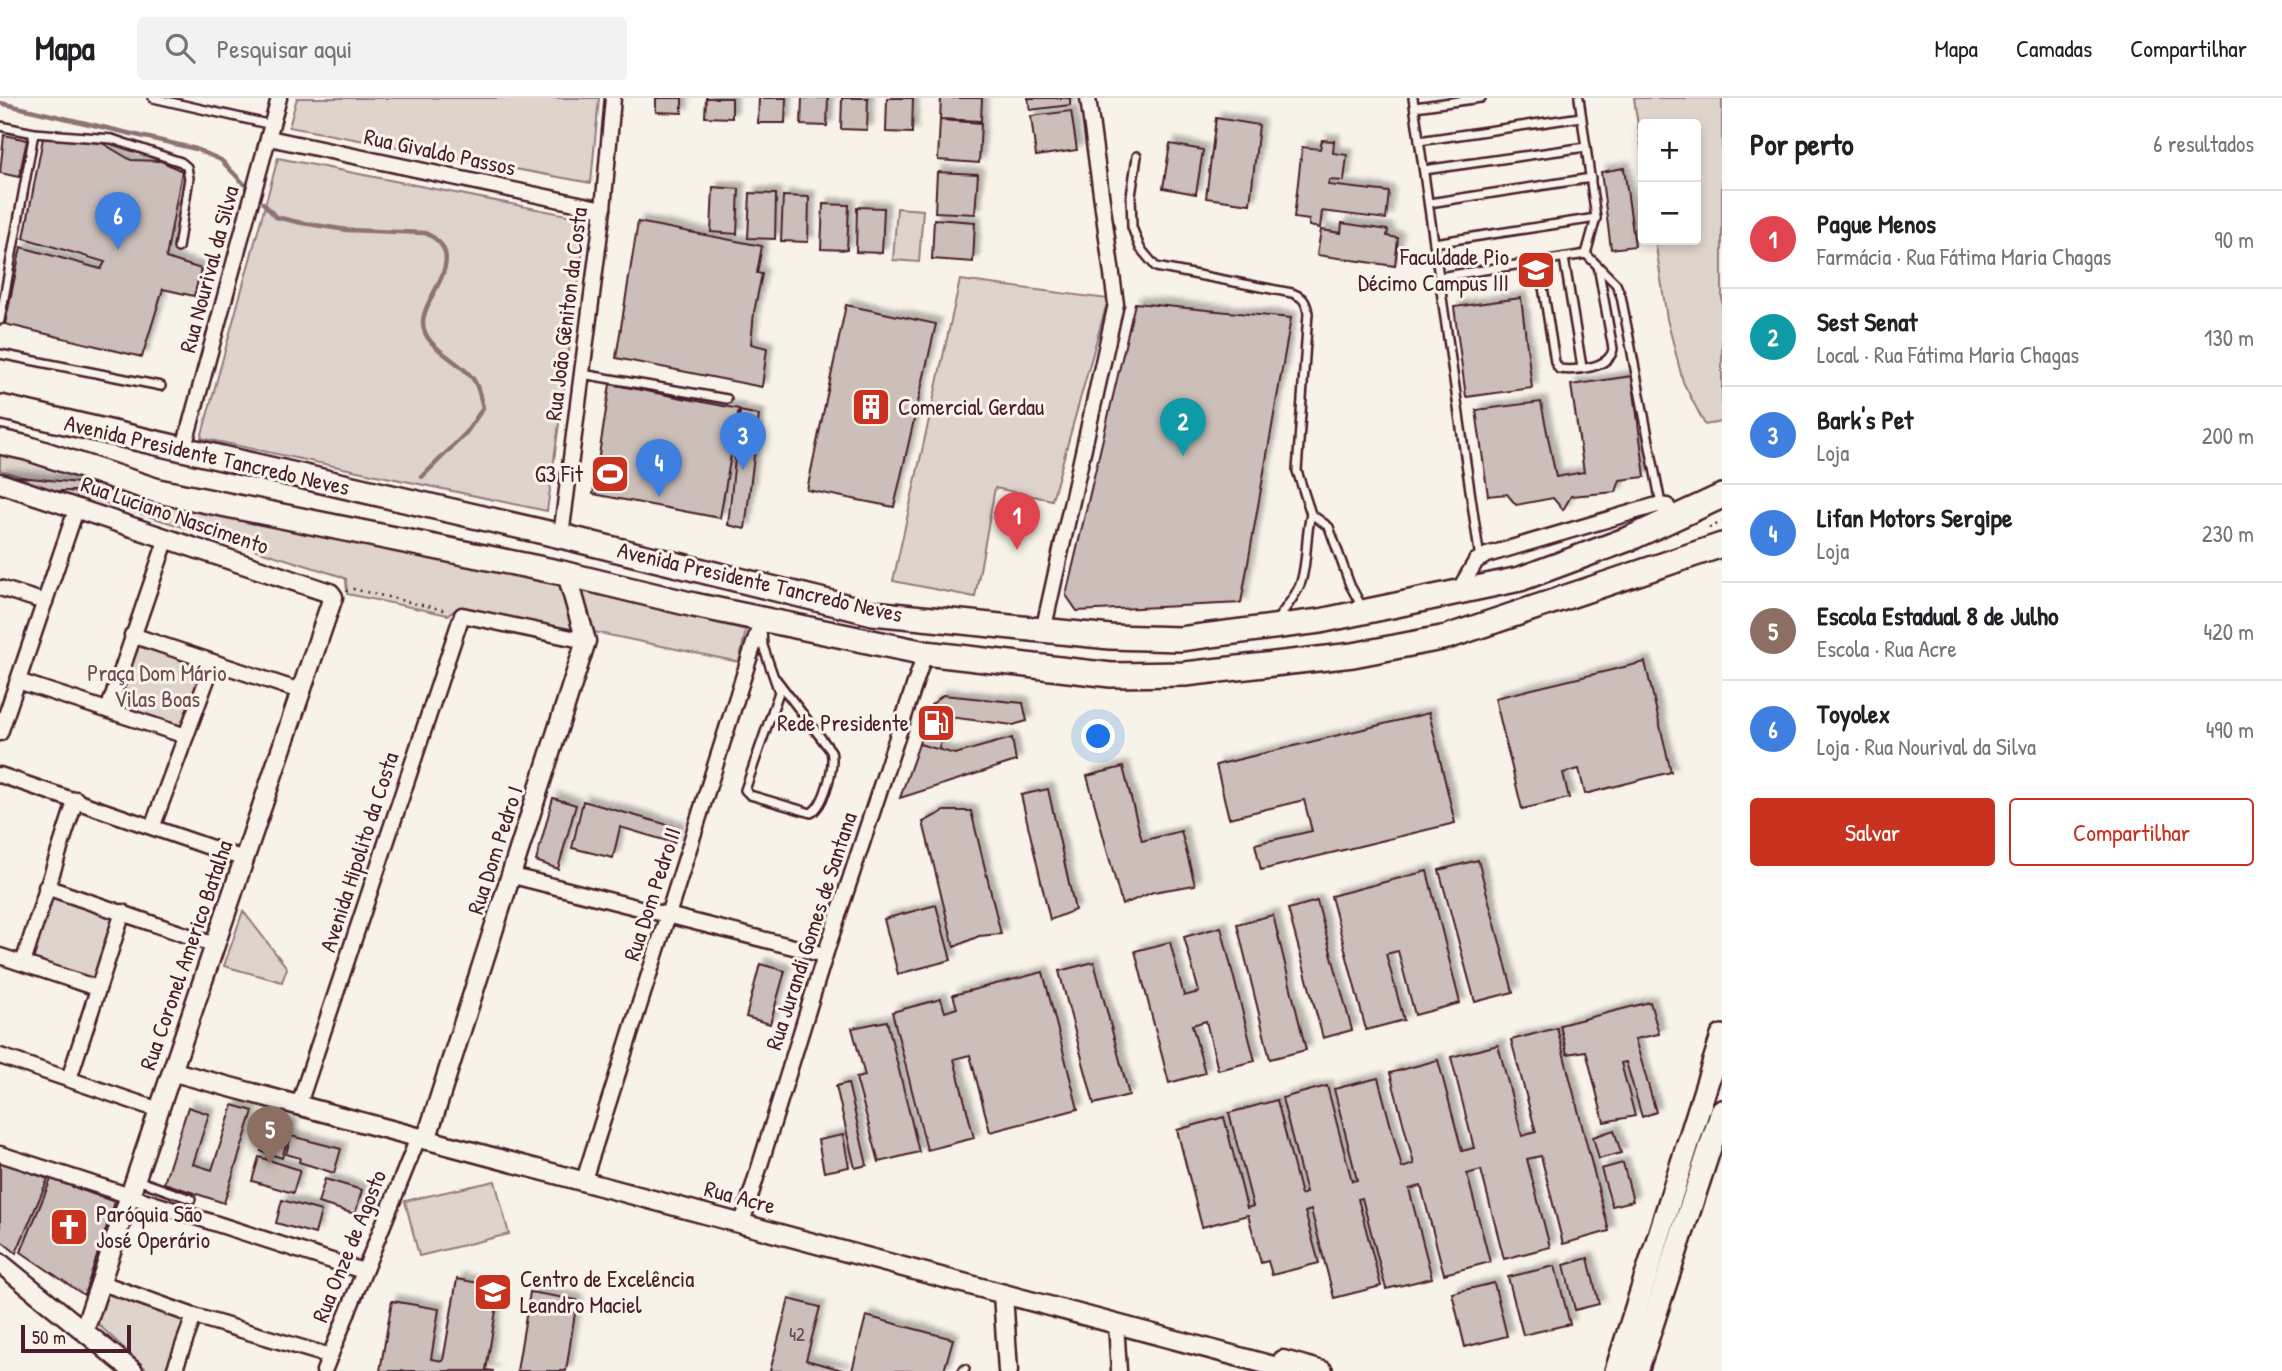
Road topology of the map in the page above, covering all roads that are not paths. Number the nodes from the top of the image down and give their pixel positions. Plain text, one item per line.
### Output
1 (153, 98) edge
2 (279, 98) edge
3 (613, 98) edge
4 (1088, 98) edge
5 (1413, 98) edge
6 (1481, 98) edge
7 (1579, 98) edge
8 (1415, 107) junction
9 (1581, 117) junction
10 (0, 126) edge
11 (34, 132) junction
12 (270, 132) junction
13 (1419, 141) junction
14 (1586, 147) junction
15 (1137, 156) dead end
16 (1424, 170) junction
17 (1591, 178) junction
18 (1429, 203) junction
19 (603, 209) junction
20 (1597, 218) junction
21 (1434, 243) junction
22 (178, 248) dead end
23 (1586, 254) junction
24 (1564, 258) junction
25 (1539, 262) junction
26 (1598, 265) junction
27 (1439, 277) junction
28 (0, 320) edge
29 (0, 354) edge
30 (1582, 367) junction
31 (582, 374) junction
32 (161, 386) dead end
33 (727, 398) dead end
34 (0, 407) edge
35 (0, 442) edge
36 (183, 451) junction
37 (0, 483) edge
38 (1722, 496) edge
39 (77, 507) junction
40 (1667, 512) junction
41 (1311, 514) junction
42 (553, 534) junction
43 (167, 538) junction
44 (1721, 546) edge
45 (1480, 559) junction
46 (572, 576) junction
47 (0, 588) edge
48 (1458, 592) junction
49 (333, 595) joint
50 (45, 602) junction
51 (1366, 614) junction
52 (762, 618) junction
53 (1272, 626) junction
54 (1043, 631) junction
55 (132, 635) junction
56 (586, 641) junction
57 (925, 653) junction
58 (213, 663) junction
59 (776, 679) junction
60 (18, 681) junction
61 (303, 692) junction
62 (108, 710) junction
63 (0, 733) edge
64 (186, 736) junction
65 (0, 775) edge
66 (76, 799) junction
67 (153, 825) junction
68 (244, 859) junction
69 (513, 876) junction
70 (46, 887) junction
71 (123, 912) junction
72 (670, 914) junction
73 (215, 945) junction
74 (825, 955) junction
75 (0, 956) edge
76 (23, 963) junction
77 (97, 988) junction
78 (1722, 1036) edge
79 (0, 1056) edge
80 (174, 1072) junction
81 (69, 1079) junction
82 (299, 1104) junction
83 (159, 1110) junction
84 (1722, 1111) edge
85 (422, 1139) junction
86 (0, 1154) edge
87 (136, 1179) junction
88 (583, 1183) junction
89 (130, 1198) junction
90 (191, 1199) dead end
91 (742, 1223) junction
92 (0, 1263) edge
93 (363, 1271) junction
94 (102, 1283) junction
95 (1003, 1294) junction
96 (194, 1316) junction
97 (1116, 1323) junction
98 (84, 1331) junction
99 (327, 1367) edge
100 (133, 1371) edge
101 (174, 1371) edge
102 (1008, 1371) edge
103 (1119, 1371) edge
104 (1292, 1371) edge
105 (1323, 1371) edge
106 (1616, 1371) edge
107 (1637, 1371) edge

1 - 12 lane
2 - 12 street, Rua Nourival da Silva
3 - 19 street, Rua João Gêniton da Costa
4 - 54 street
5 - 8 lane
6 - 8 lane
7 - 9 lane
8 - 13 lane
9 - 13 lane
9 - 14 lane
10 - 11 lane
11 - 22 lane
11 - 28 lane
12 - 19 street, Rua Givaldo Passos
12 - 36 street, Rua Nourival da Silva
13 - 16 lane
14 - 16 lane
14 - 17 lane
15 - 41 lane
16 - 18 lane
17 - 18 lane
17 - 20 lane
18 - 21 lane
19 - 31 street, Rua João Gêniton da Costa
20 - 21 lane
20 - 23 lane
21 - 27 lane
23 - 24 lane
23 - 26 lane
24 - 25 lane
24 - 30 lane
25 - 27 lane
25 - 30 lane
26 - 30 lane
26 - 40 lane
27 - 45 lane
29 - 32 lane
31 - 33 lane
31 - 42 street, Rua João Gêniton da Costa
34 - 36 main road, Avenida Presidente Tancredo Neves
35 - 46 main road, Avenida Presidente Tancredo Neves
36 - 42 main road, Avenida Presidente Tancredo Neves
37 - 39 street, Rua Luciano Nascimento
38 - 40 main road, Avenida Presidente Tancredo Neves
39 - 43 street, Rua Luciano Nascimento
39 - 50 street
40 - 45 street
40 - 48 main road, Avenida Presidente Tancredo Neves
41 - 51 lane
41 - 53 lane
42 - 46 main road
42 - 54 main road, Avenida Presidente Tancredo Neves
43 - 49 street, Rua Luciano Nascimento
43 - 55 street
44 - 57 main road, Avenida Presidente Tancredo Neves
45 - 48 street
46 - 52 main road, Avenida Presidente Tancredo Neves
46 - 56 street
47 - 50 street
48 - 51 main road, Avenida Presidente Tancredo Neves
49 - 61 street, Rua Coronel Americo Batalha
50 - 60 street
51 - 53 main road, Avenida Presidente Tancredo Neves
52 - 57 main road, Avenida Presidente Tancredo Neves
52 - 59 lane
52 - 72 street, Rua Dom Pedro II
53 - 54 main road, Avenida Presidente Tancredo Neves
55 - 58 street
55 - 62 street
56 - 69 street, Rua Dom Pedro I
56 - 82 street, Avenida Hipolito da Costa
57 - 74 street, Rua Jurandi Gomes de Santana
58 - 61 street
58 - 64 street
59 - 59 lane
60 - 62 street
60 - 63 street
61 - 68 street, Rua Coronel Americo Batalha
62 - 64 street
64 - 67 street
65 - 66 street
66 - 67 street
66 - 70 street
67 - 68 street
68 - 73 street, Rua Coronel Americo Batalha
69 - 72 street
69 - 85 street, Rua Dom Pedro I
70 - 71 street
70 - 76 street
71 - 73 street
71 - 77 street
72 - 74 street
72 - 88 street, Rua Dom Pedro II
73 - 80 street, Rua Coronel Americo Batalha
74 - 91 street, Rua Jurandi Gomes de Santana
75 - 76 street
76 - 77 street
77 - 81 street
78 - 106 main road
79 - 81 street
80 - 82 street, Rua Acre
80 - 83 street, Rua Coronel Americo Batalha
81 - 83 street
82 - 85 street, Rua Acre
83 - 87 street, Rua Coronel Americo Batalha
84 - 107 main road
85 - 88 street, Rua Acre
85 - 93 street, Rua Onze de Agosto
86 - 89 street
87 - 89 street, Rua Coronel Americo Batalha
87 - 90 lane
88 - 91 street, Rua Acre
89 - 93 street
89 - 94 street, Rua Coronel Americo Batalha
91 - 95 street, Rua Acre
92 - 98 street
93 - 99 street, Rua Onze de Agosto
94 - 96 street
94 - 98 street, Rua Coronel Americo Batalha
95 - 97 street, Rua Acre
95 - 102 street
96 - 99 street
96 - 101 street
97 - 103 street
97 - 104 street, Rua Acre
97 - 105 street
98 - 100 street

